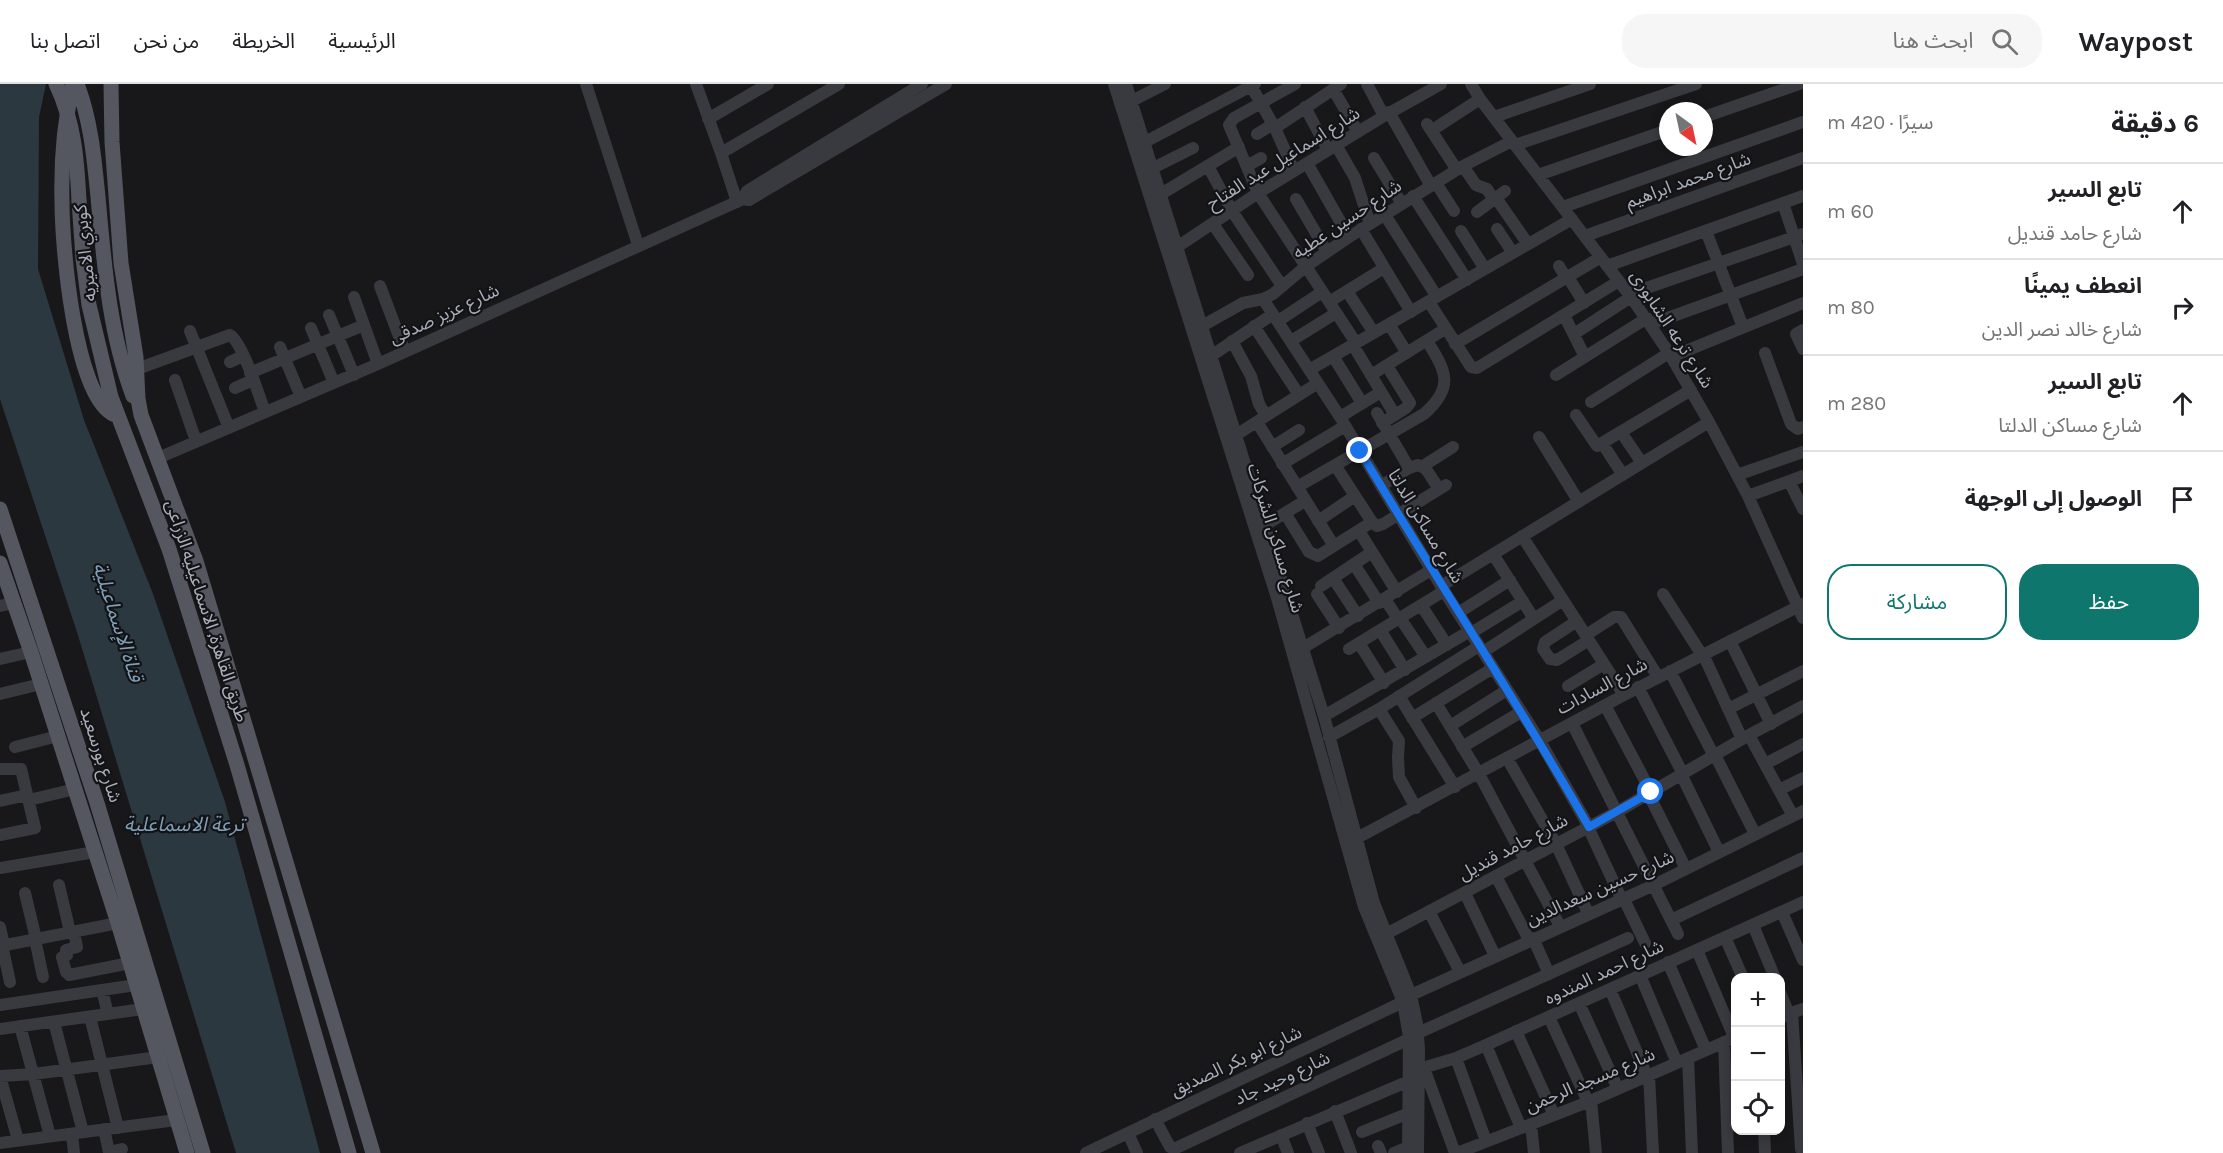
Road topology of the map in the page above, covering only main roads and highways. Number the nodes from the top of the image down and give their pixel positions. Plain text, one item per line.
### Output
1 (56, 84) edge
2 (75, 84) edge
3 (111, 84) edge
4 (116, 415) junction
5 (141, 416) junction
6 (0, 509) edge
7 (196, 561) junction
8 (0, 563) edge
9 (174, 565) junction
10 (203, 586) junction
11 (183, 592) junction
12 (7, 604) edge
13 (187, 1153) edge
14 (203, 1153) edge
15 (349, 1153) edge
16 (373, 1153) edge

1 - 4 main road, كوبري الاميريه, bridge
2 - 4 main road, طريق القاهرة, الاسماعيليه الزراعى
2 - 5 main road, كوبري الاميريه
3 - 5 main road, طريق القاهرة, الاسماعيليه الزراعى
4 - 9 main road, طريق القاهرة, الاسماعيليه الزراعى
5 - 7 main road, طريق القاهرة, الاسماعيليه الزراعى
6 - 14 main road, شارع بورسعيد
7 - 9 main road
7 - 10 main road, طريق القاهرة, الاسماعيليه الزراعى
8 - 12 main road, شارع بورسعيد
9 - 11 main road, طريق القاهرة, الاسماعيليه الزراعى
10 - 11 main road
10 - 16 main road, طريق القاهرة, الاسماعيليه الزراعى
11 - 15 main road, طريق القاهرة, الاسماعيليه الزراعى
12 - 13 main road, شارع بورسعيد

